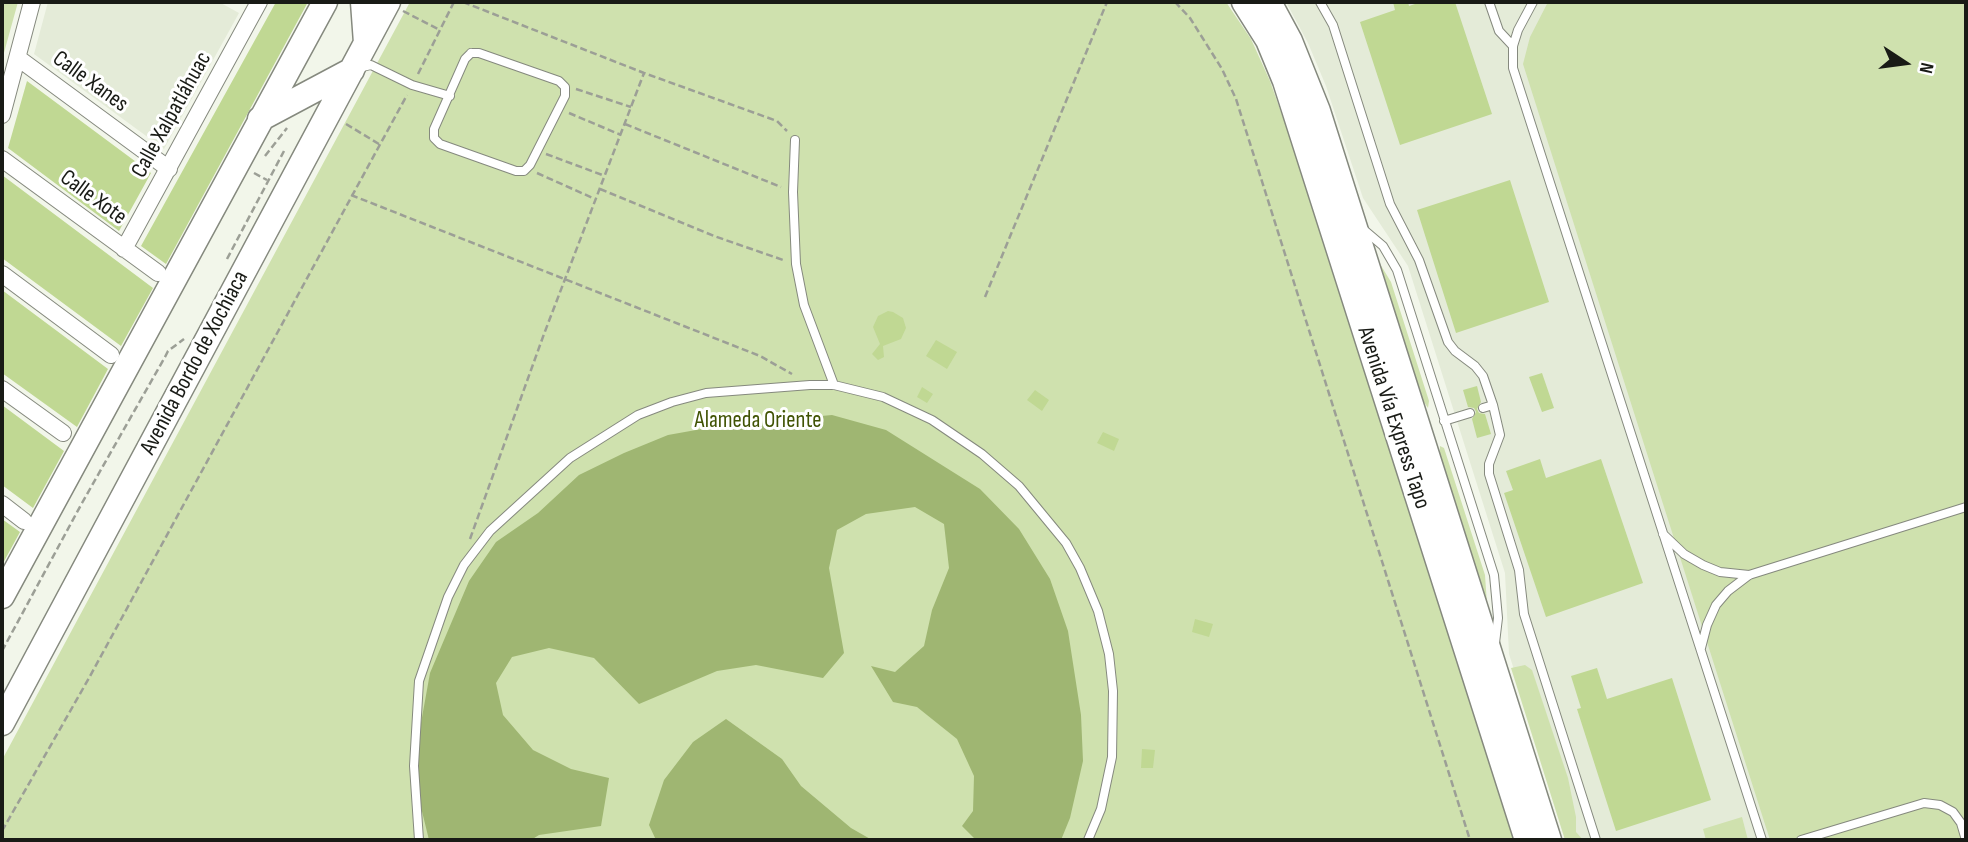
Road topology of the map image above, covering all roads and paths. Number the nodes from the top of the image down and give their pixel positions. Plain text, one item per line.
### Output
1 (32, 2) edge
2 (259, 2) edge
3 (325, 2) edge
4 (379, 2) edge
5 (454, 2) edge
6 (463, 2) edge
7 (1107, 2) edge
8 (1175, 2) edge
9 (1244, 2) edge
10 (1269, 2) edge
11 (1320, 2) edge
12 (1489, 2) edge
13 (1533, 2) edge
14 (440, 30) junction
15 (1513, 46) junction
16 (18, 58) junction
17 (363, 59) junction
18 (644, 73) junction
19 (412, 85) junction
20 (565, 87) junction
21 (450, 96) junction
22 (631, 107) junction
23 (558, 109) junction
24 (2, 115) edge
25 (259, 120) junction
26 (293, 122) dead end
27 (625, 124) junction
28 (621, 135) junction
29 (795, 140) joint
30 (286, 148) dead end
31 (537, 151) junction
32 (2, 159) edge
33 (261, 162) dead end
34 (169, 169) junction
35 (527, 169) junction
36 (254, 172) dead end
37 (605, 176) junction
38 (268, 180) junction
39 (600, 189) junction
40 (793, 192) junction
41 (350, 195) junction
42 (596, 200) junction
43 (1353, 221) junction
44 (124, 249) junction
45 (796, 264) junction
46 (223, 265) dead end
47 (158, 273) dead end
48 (2, 274) edge
49 (566, 278) junction
50 (985, 297) dead end
51 (186, 338) dead end
52 (111, 355) dead end
53 (810, 385) junction
54 (834, 385) junction
55 (2, 389) edge
56 (1493, 405) junction
57 (1483, 408) dead end
58 (1470, 413) dead end
59 (1444, 421) junction
60 (63, 433) dead end
61 (2, 504) edge
62 (1966, 506) edge
63 (24, 521) dead end
64 (1661, 532) junction
65 (472, 555) junction
66 (1749, 575) junction
67 (2, 596) edge
68 (2, 651) edge
69 (1700, 651) junction
70 (1493, 663) junction
71 (2, 723) edge
72 (2, 831) edge
73 (419, 840) edge
74 (1088, 840) edge
75 (1470, 840) edge
76 (1527, 840) edge
77 (1549, 840) edge
78 (1596, 840) edge
79 (1762, 840) edge
80 (1801, 840) edge
81 (1966, 840) edge

1 - 16 street
2 - 34 street, Calle Xalpatláhuac
3 - 25 main road
4 - 14 path
4 - 17 main road
5 - 14 path
6 - 18 path
7 - 50 path
8 - 75 path
9 - 76 main road, Avenida Vía Express Tapo
10 - 43 main road, Avenida Vía Express Tapo
11 - 56 lane
12 - 15 lane
13 - 15 lane
14 - 19 path
15 - 64 lane
16 - 24 street
16 - 34 street, Calle Xanes
17 - 19 lane
17 - 25 main road
17 - 71 main road, Avenida Bordo de Xochiaca
18 - 22 path
18 - 29 path
19 - 21 lane
19 - 41 path
20 - 21 lane
20 - 22 path
20 - 23 lane
21 - 35 lane
22 - 27 path
23 - 28 path
23 - 31 lane
25 - 67 main road
26 - 33 path
27 - 28 path
27 - 40 path
28 - 37 path
29 - 40 lane
30 - 38 path
31 - 35 lane
31 - 37 path
32 - 44 street, Calle Xote
34 - 44 street, Calle Xalpatláhuac
35 - 42 path
36 - 38 path
37 - 39 path
38 - 46 path
39 - 42 path
39 - 45 path
40 - 45 lane
41 - 49 path
41 - 72 path
42 - 49 path
43 - 59 lane
43 - 70 main road, Avenida Vía Express Tapo
44 - 47 street, Calle Xote
45 - 54 lane
48 - 52 street
49 - 53 path
49 - 65 path
51 - 68 path
53 - 54 lane
53 - 65 lane
54 - 74 lane
55 - 60 street
56 - 57 lane
56 - 78 lane
58 - 59 lane
59 - 70 lane
61 - 63 street
62 - 66 lane
64 - 66 lane
64 - 69 lane
65 - 73 lane
66 - 69 lane
69 - 79 lane
70 - 77 main road, Avenida Vía Express Tapo
80 - 81 lane

